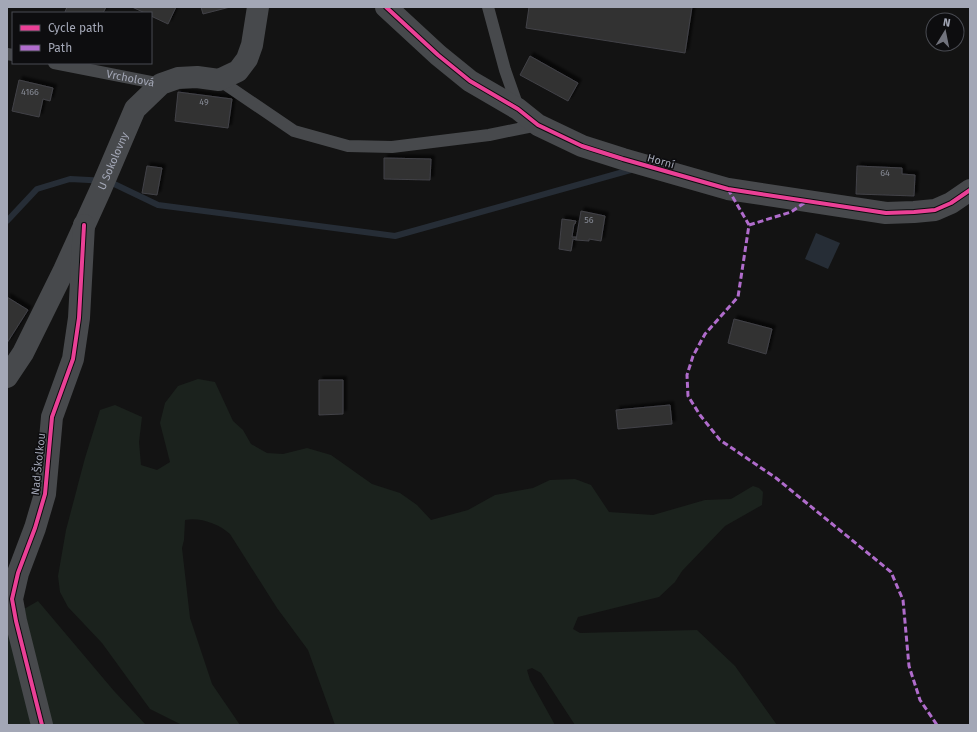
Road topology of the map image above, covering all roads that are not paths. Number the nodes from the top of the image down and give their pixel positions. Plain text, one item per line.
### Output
1 (258, 7) edge
2 (386, 7) edge
3 (488, 7) edge
4 (59, 64) edge
5 (220, 80) junction
6 (160, 84) junction
7 (518, 109) junction
8 (538, 125) junction
9 (970, 190) edge
10 (84, 225) junction
11 (7, 377) edge
12 (42, 725) edge

1 - 5 street
2 - 7 street, Horní
3 - 7 lane
4 - 6 lane, Vrcholová
5 - 6 street, U Sokolovny
5 - 8 lane
6 - 10 street, U Sokolovny
7 - 8 street, Horní
8 - 9 street, Horní
10 - 11 street, U Sokolovny
10 - 12 street, Nad Školkou

